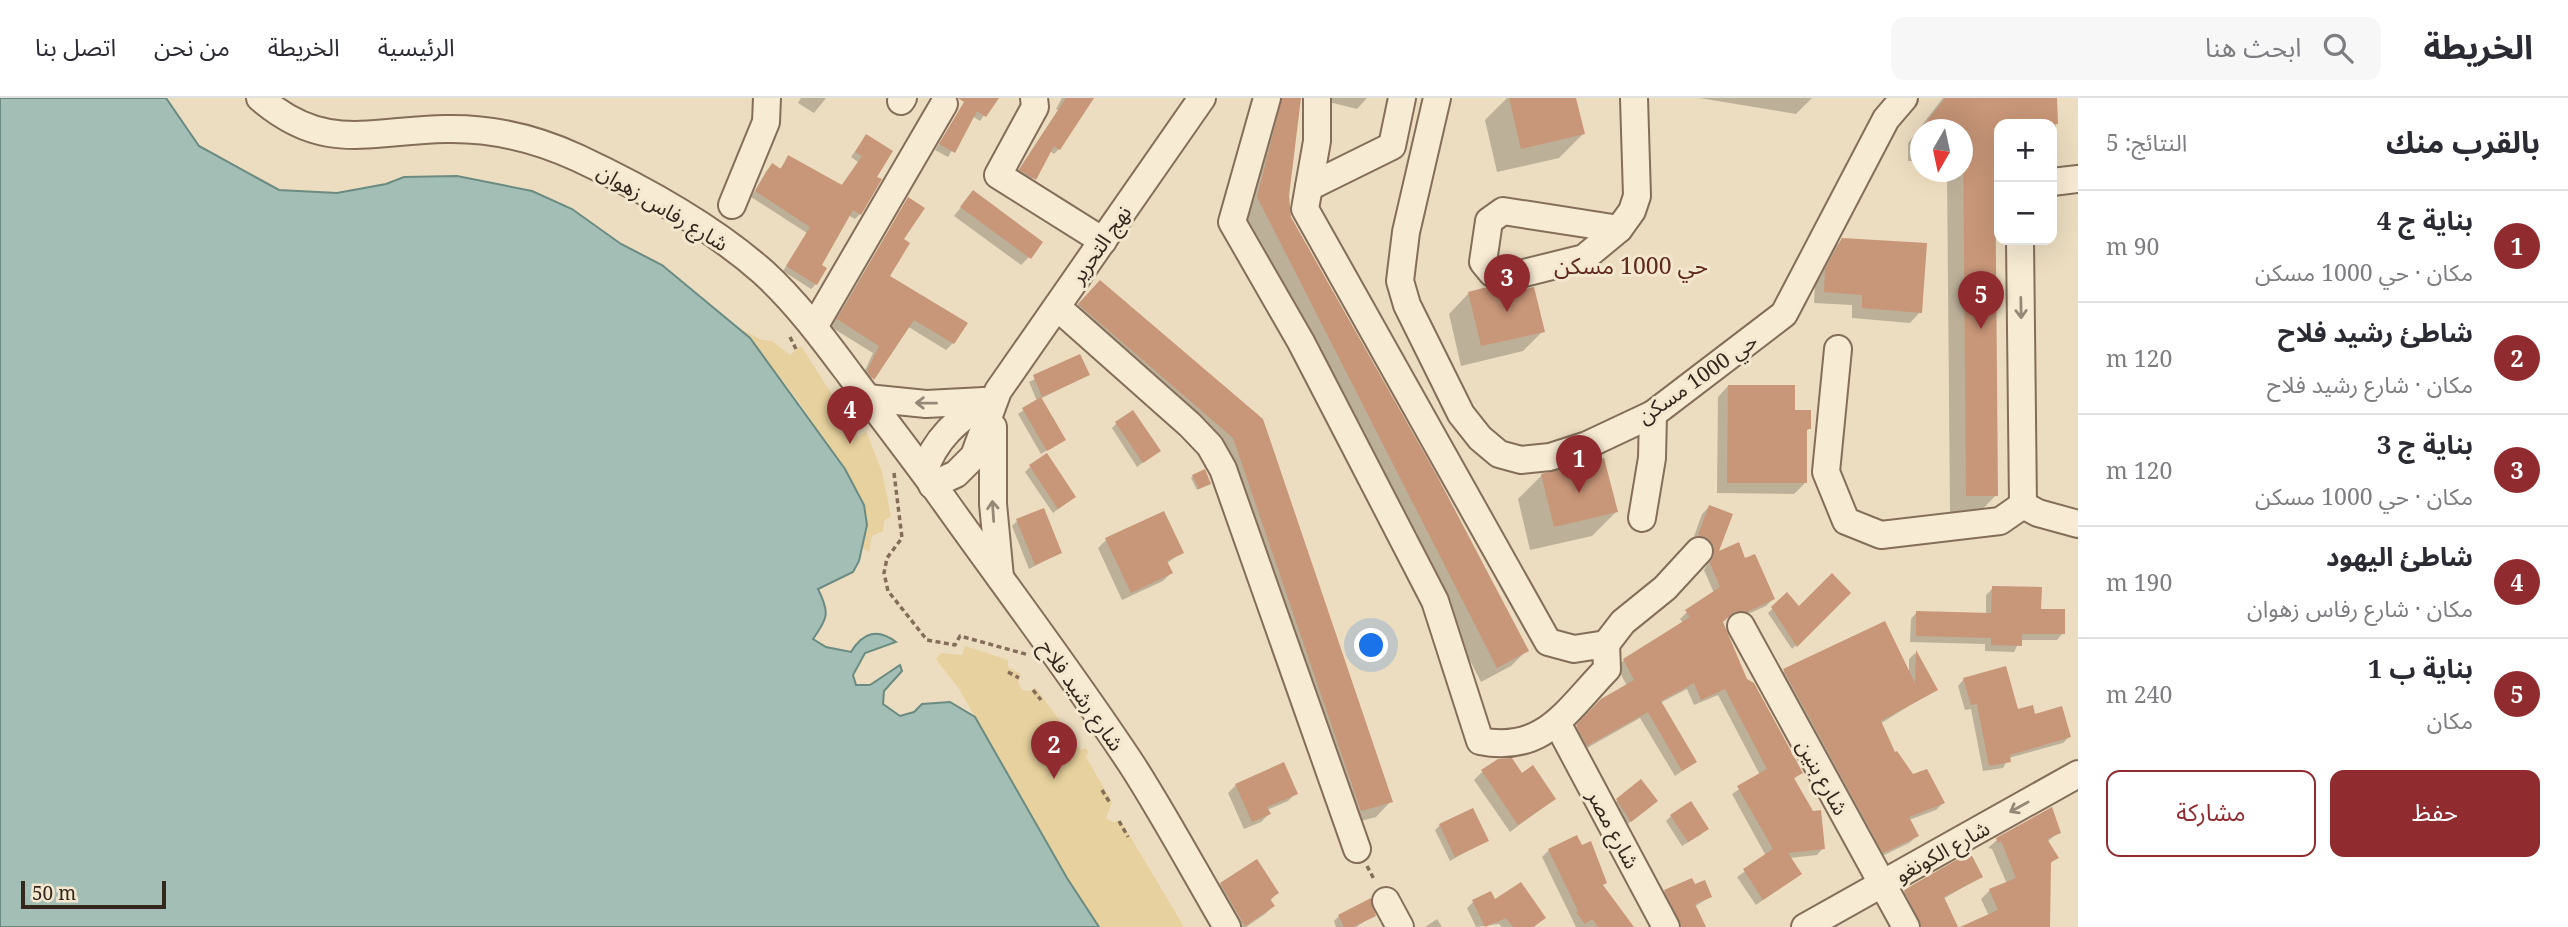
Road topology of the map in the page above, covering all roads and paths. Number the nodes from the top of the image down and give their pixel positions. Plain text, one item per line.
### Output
1 (260, 98) edge
2 (767, 98) edge
3 (780, 98) edge
4 (1034, 98) edge
5 (1202, 98) edge
6 (1267, 98) edge
7 (1317, 98) edge
8 (1402, 98) edge
9 (1437, 98) edge
10 (1634, 98) edge
11 (1904, 98) edge
12 (944, 104) dead end
13 (761, 134) junction
14 (2078, 179) edge
15 (2057, 181) edge
16 (1309, 187) junction
17 (732, 205) dead end
18 (1619, 229) junction
19 (1102, 241) junction
20 (2020, 245) edge
21 (1056, 307) junction
22 (814, 327) junction
23 (788, 332) dead end
24 (796, 349) dead end
25 (1838, 349) dead end
26 (867, 398) junction
27 (992, 399) junction
28 (1654, 414) junction
29 (892, 460) dead end
30 (928, 478) junction
31 (2023, 505) junction
32 (1642, 518) dead end
33 (2078, 524) edge
34 (1699, 551) dead end
35 (1000, 579) junction
36 (1741, 626) dead end
37 (1606, 645) junction
38 (1034, 657) dead end
39 (1008, 672) dead end
40 (1019, 678) dead end
41 (1033, 690) dead end
42 (1041, 700) dead end
43 (1562, 732) dead end
44 (2078, 774) edge
45 (1102, 790) dead end
46 (1110, 803) dead end
47 (1119, 821) dead end
48 (1128, 837) dead end
49 (1357, 849) joint
50 (1882, 884) junction
51 (1386, 901) joint
52 (1227, 927) edge
53 (1400, 927) edge
54 (1666, 927) edge
55 (1805, 927) edge
56 (1906, 927) edge

1 - 22 street, شارع رفاس زهوان
2 - 13 street
3 - 13 street
4 - 19 street
5 - 19 street, نهج التحرير
6 - 37 street
7 - 16 street
8 - 16 street
9 - 28 street, حي 1000 مسكن
10 - 18 street
11 - 28 street, حي 1000 مسكن
12 - 22 street
13 - 17 street
14 - 15 street
16 - 37 street
18 - 18 street
19 - 21 street, نهج التحرير
20 -> 31 street
21 - 27 street, نهج التحرير
21 - 49 street
22 - 26 street, شارع رفاس زهوان
23 - 24 path
25 - 31 street
27 -> 26 street
26 - 30 street, شارع رفاس زهوان
27 - 30 street, نهج التحرير
27 - 30 street, نهج التحرير
35 -> 27 street
28 - 32 street
29 - 38 path
30 - 35 street, شارع رشيد فلاح
31 - 33 street
34 - 37 street
35 - 52 street, شارع رشيد فلاح
36 - 50 street, شارع بنين
39 - 40 path
41 - 42 path
43 - 54 street, شارع مصر
44 -> 50 street, شارع الكونغو
45 - 46 path
47 - 48 path
49 - 51 path
50 - 55 street, شارع الكونغو
50 - 56 street, شارع بنين
51 - 53 street

